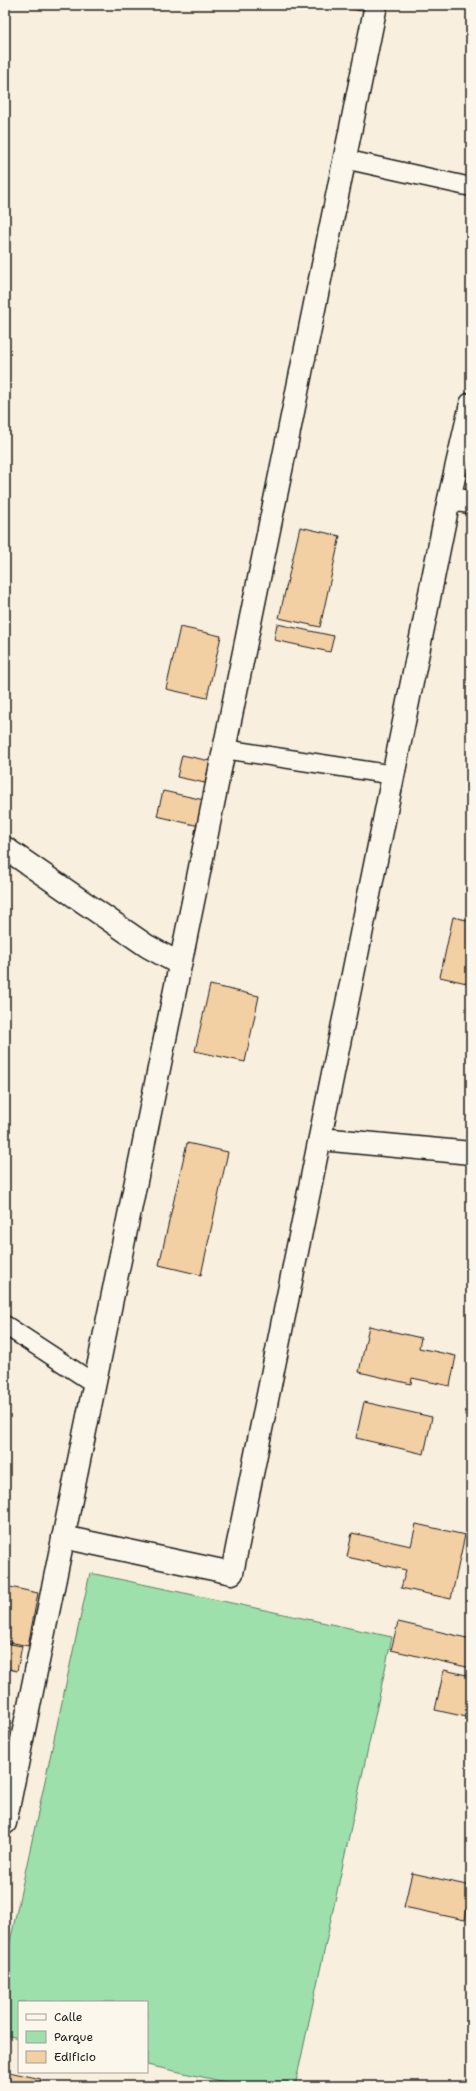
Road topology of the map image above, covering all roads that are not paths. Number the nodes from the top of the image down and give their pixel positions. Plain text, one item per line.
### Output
1 (376, 5) edge
2 (344, 159) junction
3 (471, 186) edge
4 (471, 404) edge
5 (450, 499) junction
6 (471, 502) edge
7 (224, 749) junction
8 (394, 775) junction
9 (5, 848) edge
10 (180, 964) junction
11 (320, 1139) junction
12 (471, 1153) edge
13 (5, 1325) edge
14 (95, 1384) junction
15 (63, 1537) junction
16 (5, 1823) edge

1 - 2 street
2 - 3 lane
2 - 7 street
4 - 5 street
5 - 6 street
5 - 8 street
7 - 8 lane
7 - 10 street
8 - 11 street
9 - 10 street
10 - 14 street
11 - 12 street
11 - 15 street
13 - 14 lane
14 - 15 street
15 - 16 street

